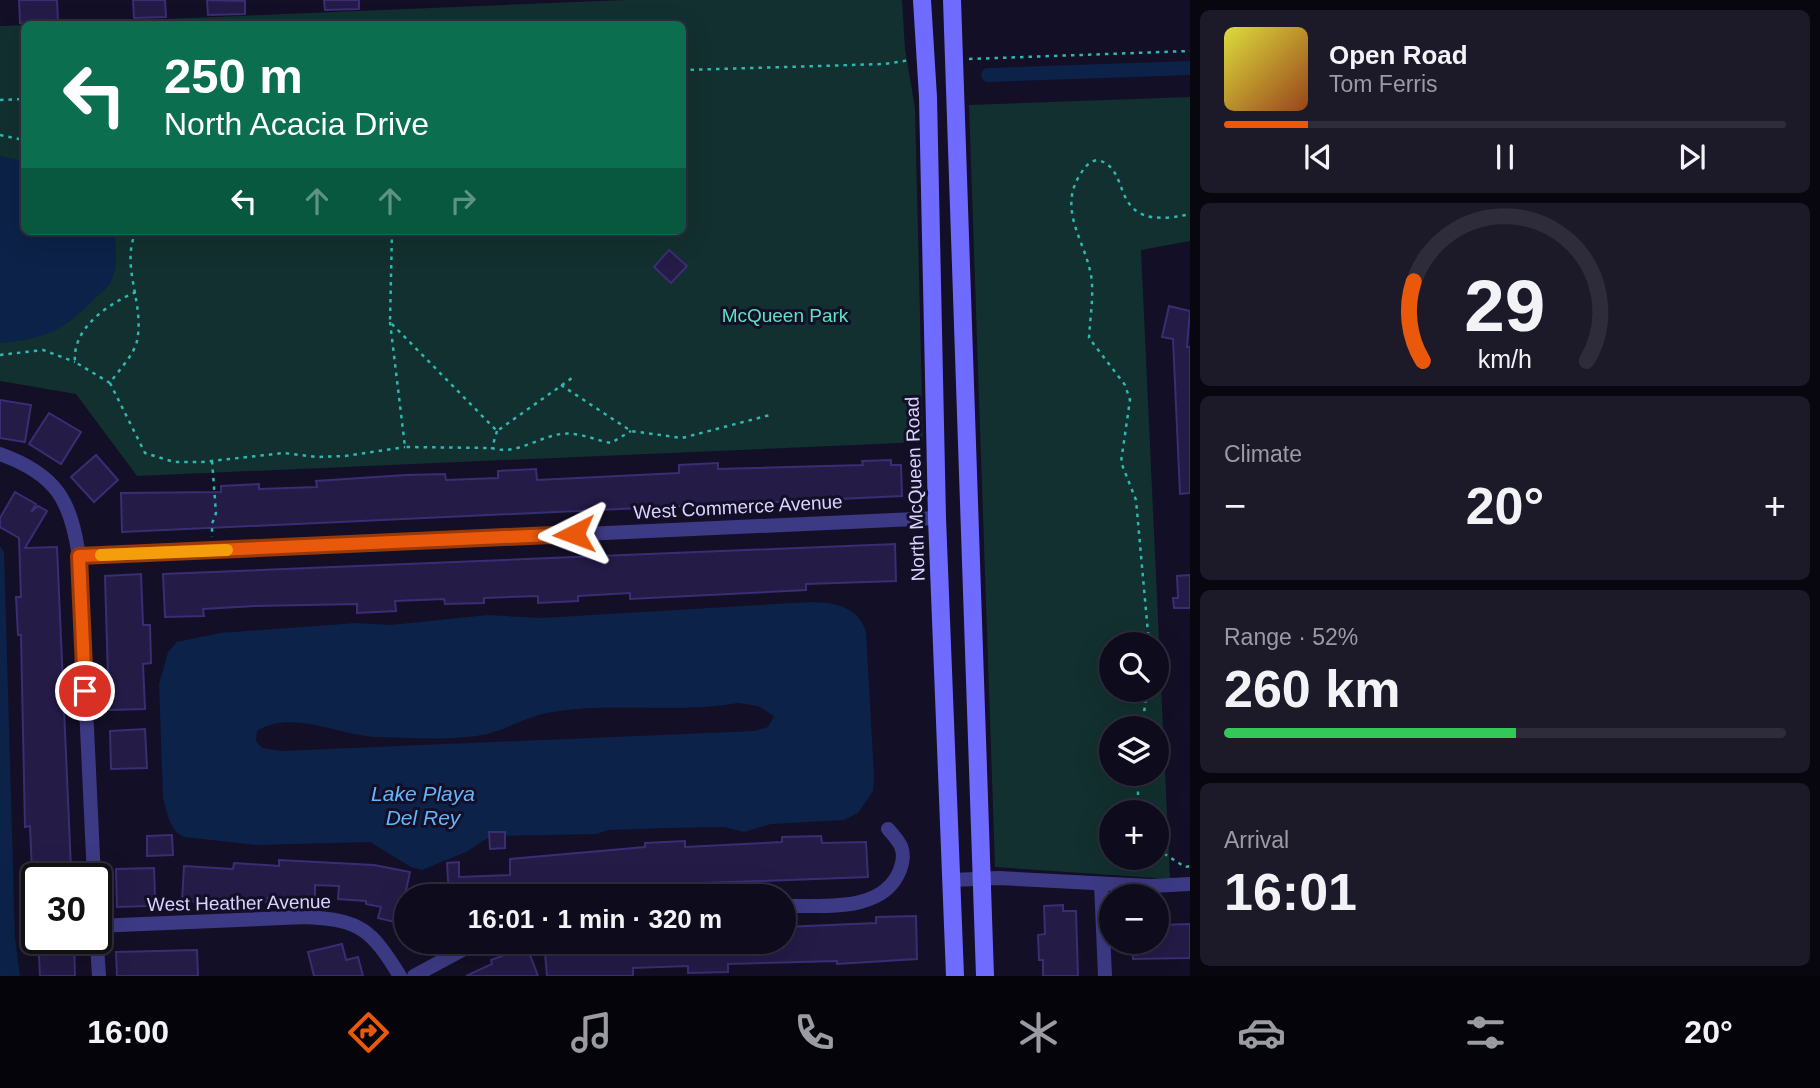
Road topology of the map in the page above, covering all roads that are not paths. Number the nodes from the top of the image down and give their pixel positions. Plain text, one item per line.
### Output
1 (922, 0) edge
2 (952, 0) edge
3 (956, 83) junction
4 (927, 84) junction
5 (964, 391) junction
6 (933, 392) junction
7 (0, 454) edge
8 (937, 518) junction
9 (79, 556) junction
10 (888, 829) dead end
11 (93, 863) edge
12 (982, 879) junction
13 (952, 880) junction
14 (1101, 884) edge
15 (1169, 884) edge
16 (1190, 884) edge
17 (796, 906) edge
18 (112, 927) edge
19 (98, 954) edge
20 (455, 954) edge
21 (1104, 954) edge
22 (99, 976) edge
23 (400, 976) edge
24 (414, 976) edge
25 (955, 976) edge
26 (985, 976) edge
27 (1105, 976) edge

1 - 4 main road, North McQueen Road
2 - 3 main road
3 - 4 main road
3 - 5 main road
4 - 6 main road, North McQueen Road
5 - 6 main road
5 - 12 main road
6 - 8 main road, North McQueen Road
7 - 9 street
8 - 9 street, West Commerce Avenue
8 - 13 main road, North McQueen Road
9 - 11 street
10 - 17 street
12 - 13 street
12 - 14 street
12 - 26 main road
13 - 25 main road, North McQueen Road
15 - 16 street
18 - 23 street, West Heather Avenue
19 - 22 street
20 - 24 street
21 - 27 street

